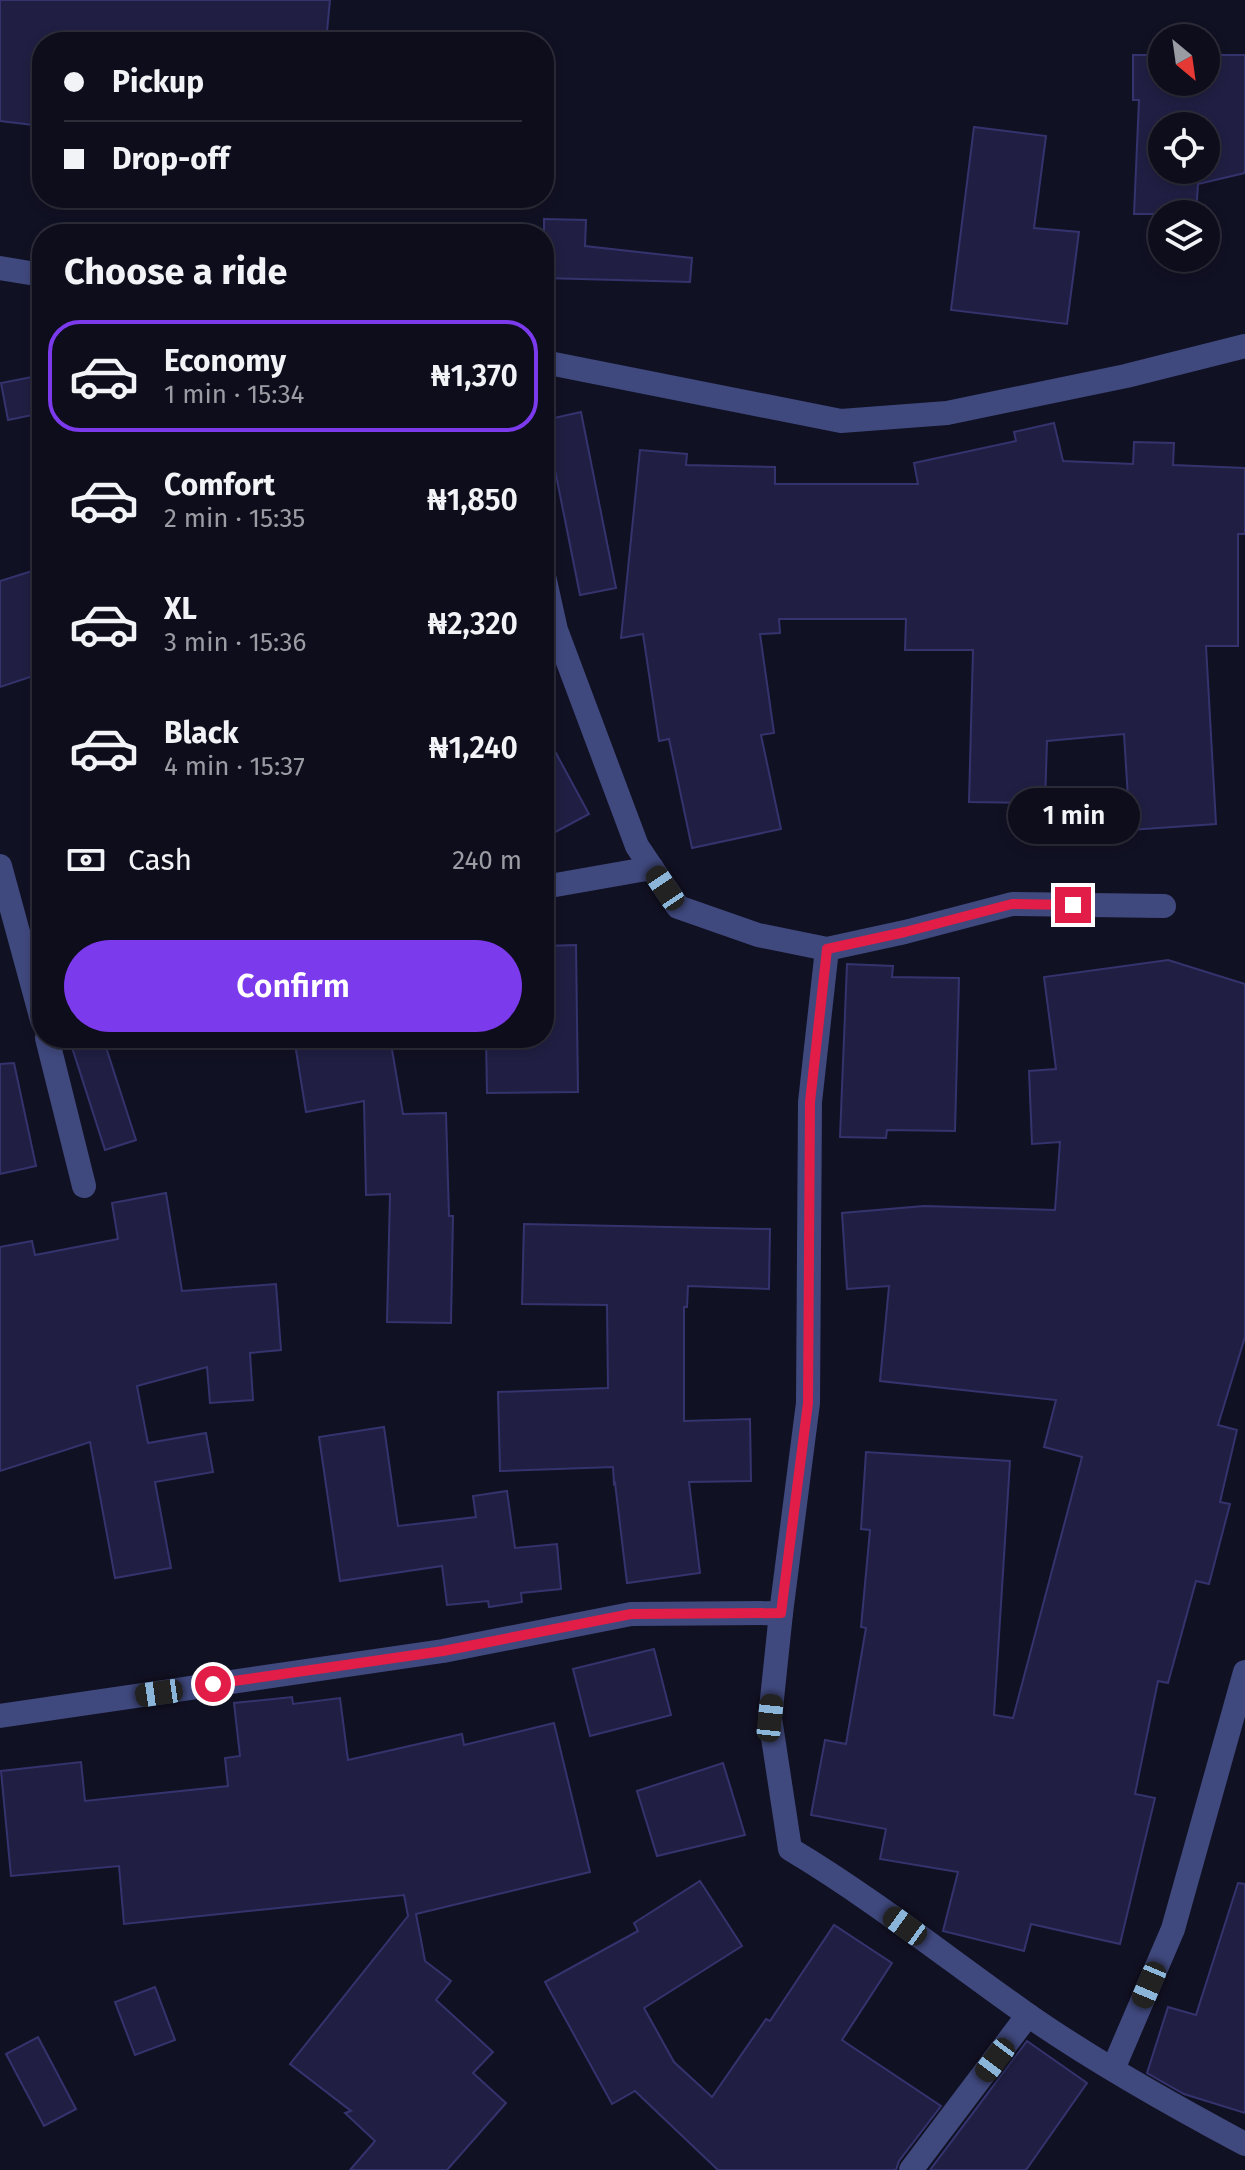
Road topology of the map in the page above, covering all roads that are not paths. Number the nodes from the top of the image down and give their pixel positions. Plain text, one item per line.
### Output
1 (0, 268) edge
2 (32, 273) edge
3 (1245, 346) edge
4 (554, 364) edge
5 (554, 621) edge
6 (0, 866) edge
7 (652, 868) junction
8 (554, 885) edge
9 (1164, 906) dead end
10 (827, 949) junction
11 (32, 962) edge
12 (50, 1048) edge
13 (84, 1186) dead end
14 (781, 1613) junction
15 (1245, 1672) edge
16 (0, 1716) edge
17 (1028, 2015) junction
18 (1113, 2069) junction
19 (1245, 2144) edge
20 (911, 2170) edge

1 - 2 street
3 - 4 street
5 - 7 street
6 - 11 street
7 - 8 street
7 - 10 street
9 - 10 street
10 - 14 street
12 - 13 street
14 - 16 street
14 - 17 street
15 - 18 street
17 - 18 street
17 - 20 street
18 - 19 street

